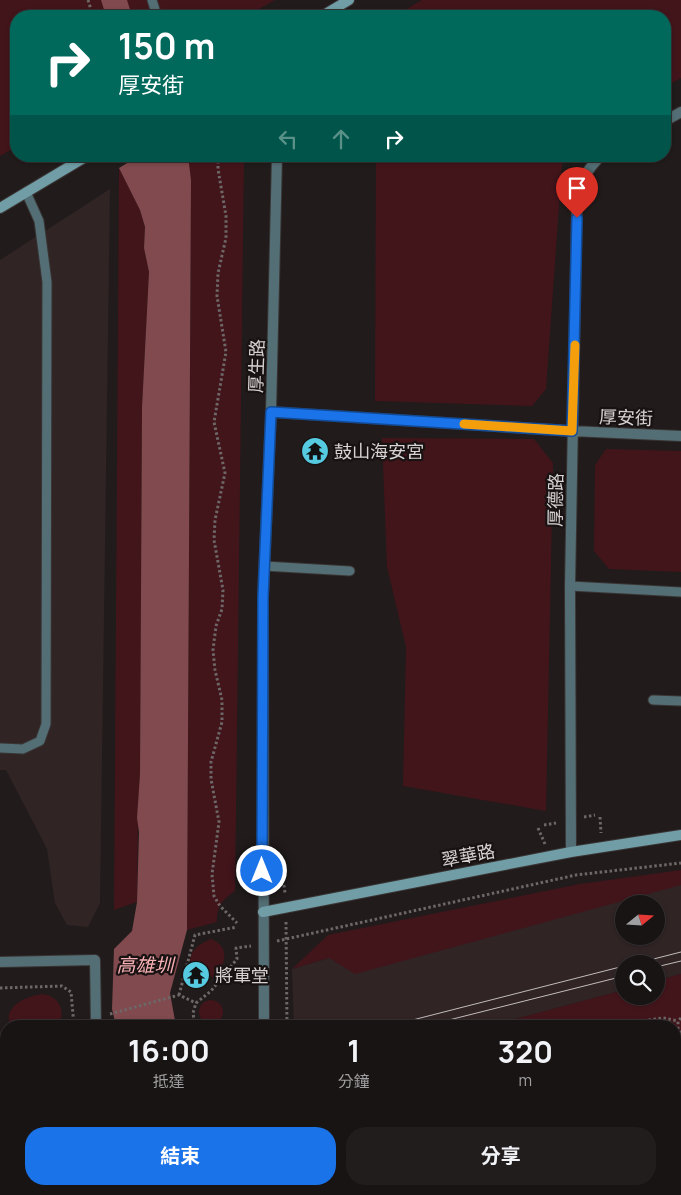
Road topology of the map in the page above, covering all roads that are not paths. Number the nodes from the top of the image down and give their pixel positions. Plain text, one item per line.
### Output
1 (348, 0) edge
2 (332, 10) edge
3 (77, 162) edge
4 (277, 162) edge
5 (595, 162) edge
6 (26, 192) junction
7 (0, 208) edge
8 (271, 412) junction
9 (572, 431) junction
10 (681, 436) edge
11 (264, 566) junction
12 (350, 571) dead end
13 (570, 586) junction
14 (681, 592) edge
15 (653, 700) dead end
16 (681, 701) edge
17 (0, 748) edge
18 (681, 835) edge
19 (571, 852) junction
20 (263, 912) junction
21 (0, 962) edge
22 (96, 1020) edge
23 (264, 1020) edge

1 - 2 street
3 - 6 street
4 - 8 street, 厚生路
5 - 9 street, 厚德路
6 - 7 street
6 - 17 lane
8 - 9 street, 厚安街
8 - 11 street, 厚生路
9 - 10 street, 厚安街
9 - 13 street, 厚德路
11 - 12 lane
11 - 20 street, 厚生路
13 - 14 lane
13 - 19 street, 厚德路
15 - 16 lane
18 - 19 street, 翠華路
19 - 20 street, 翠華路
20 - 23 street, 厚生路
21 - 22 street

